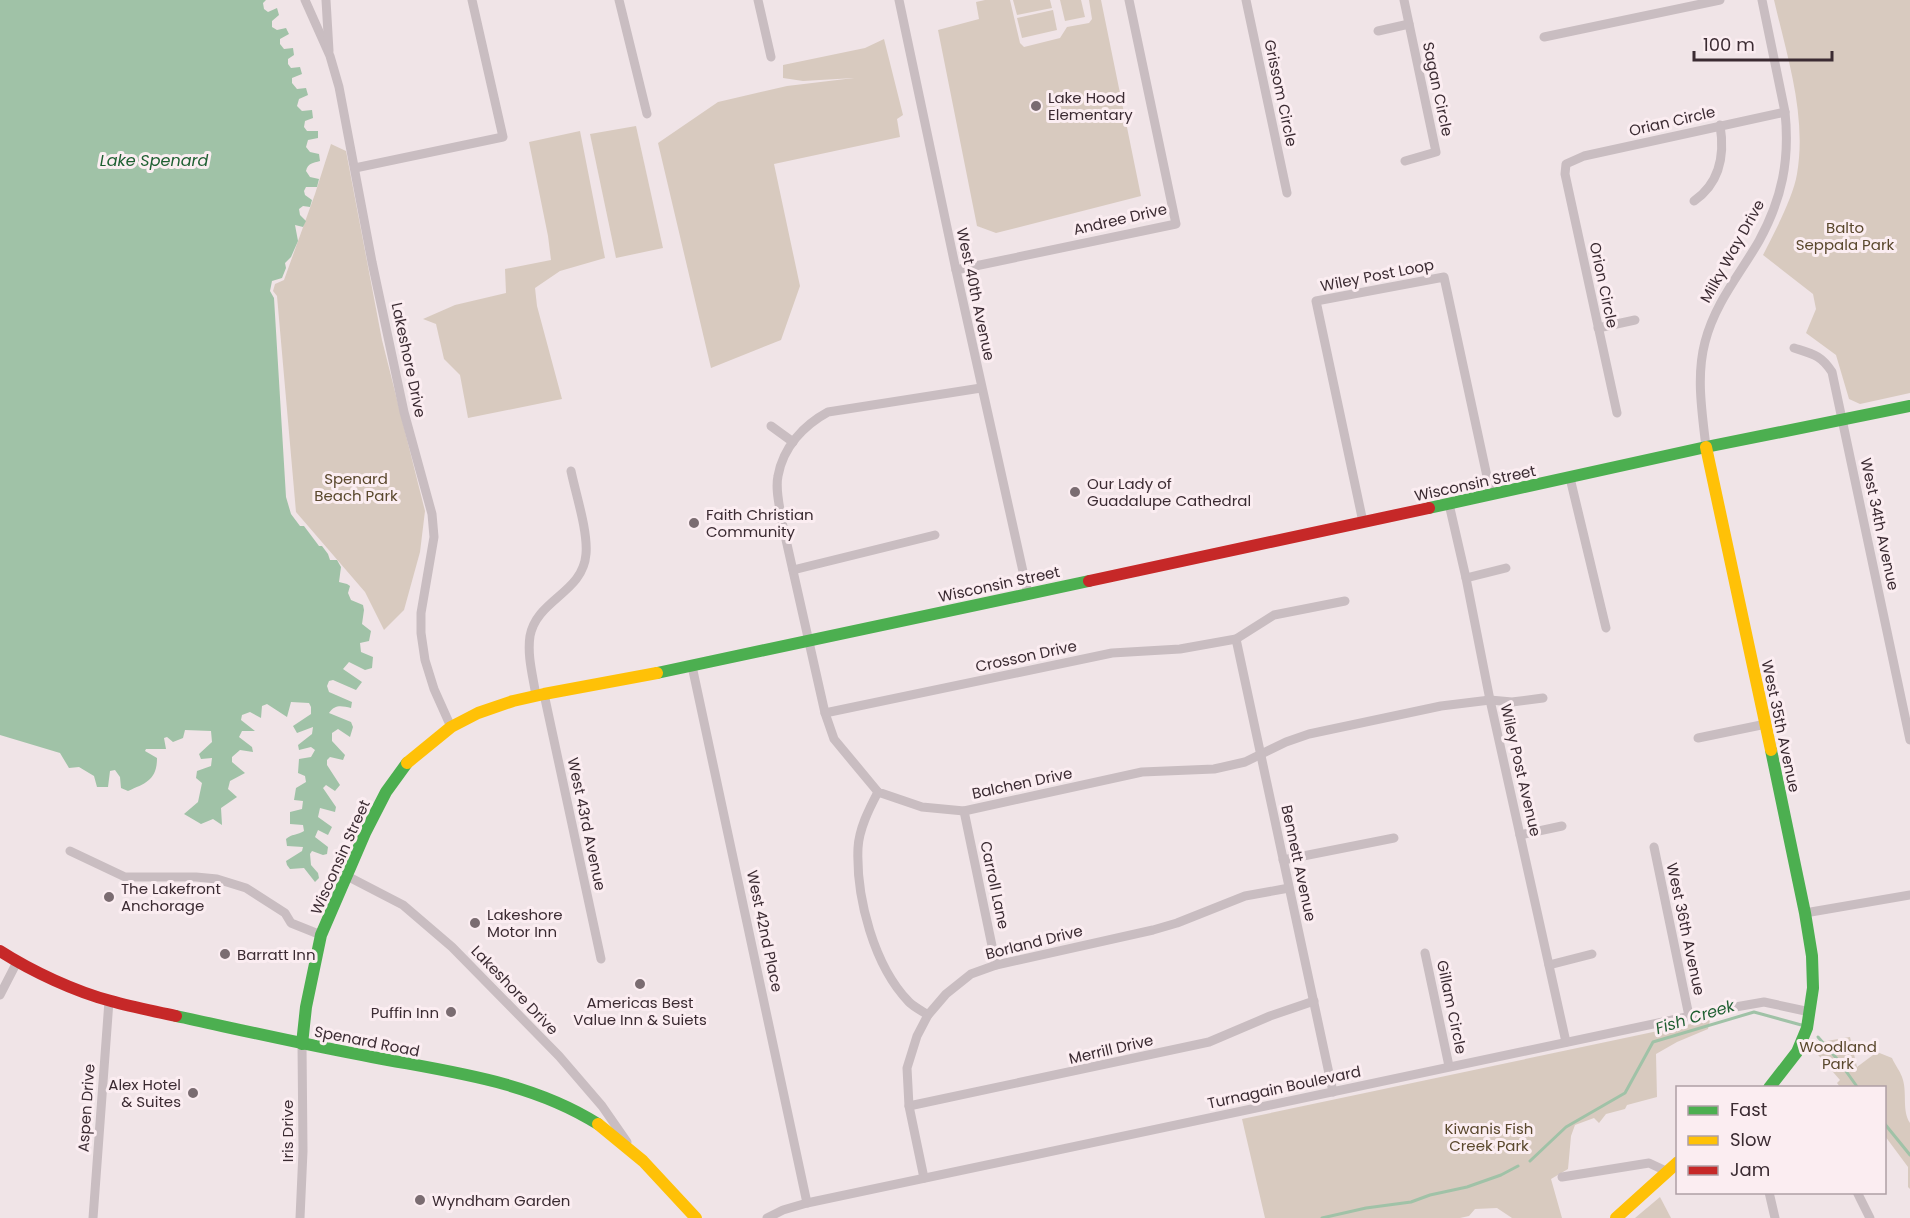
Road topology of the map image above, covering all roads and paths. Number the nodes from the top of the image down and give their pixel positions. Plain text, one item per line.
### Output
1 (305, 0) edge
2 (326, 0) edge
3 (472, 0) edge
4 (619, 0) edge
5 (758, 0) edge
6 (899, 0) edge
7 (1129, 0) edge
8 (1246, 0) edge
9 (1404, 0) edge
10 (1720, 0) edge
11 (1762, 0) edge
12 (1409, 24) junction
13 (1378, 31) dead end
14 (1544, 37) dead end
15 (330, 56) junction
16 (771, 57) dead end
17 (1785, 112) junction
18 (647, 114) dead end
19 (1720, 125) junction
20 (1405, 161) dead end
21 (1566, 164) joint
22 (355, 168) junction
23 (1287, 193) dead end
24 (1695, 201) dead end
25 (956, 270) junction
26 (1635, 320) dead end
27 (1598, 328) junction
28 (1794, 348) dead end
29 (981, 388) junction
30 (1910, 406) edge
31 (1617, 413) dead end
32 (1843, 420) junction
33 (771, 426) dead end
34 (793, 442) junction
35 (1706, 447) junction
36 (571, 471) dead end
37 (1570, 478) junction
38 (1491, 495) junction
39 (1449, 504) junction
40 (1363, 522) junction
41 (935, 535) dead end
42 (1506, 568) dead end
43 (793, 570) junction
44 (1466, 578) junction
45 (1028, 594) junction
46 (1345, 601) dead end
47 (1606, 628) dead end
48 (1236, 639) junction
49 (809, 640) junction
50 (692, 666) junction
51 (540, 695) junction
52 (1543, 698) dead end
53 (1490, 700) junction
54 (825, 713) junction
55 (1766, 724) junction
56 (451, 727) junction
57 (1698, 738) dead end
58 (1910, 740) edge
59 (1261, 756) junction
60 (878, 792) junction
61 (964, 811) junction
62 (1562, 826) dead end
63 (1520, 835) junction
64 (1394, 838) dead end
65 (1654, 847) dead end
66 (70, 851) dead end
67 (1283, 860) junction
68 (347, 876) junction
69 (1289, 888) junction
70 (1910, 895) edge
71 (1805, 913) junction
72 (321, 935) junction
73 (0, 951) edge
74 (1425, 953) dead end
75 (1592, 954) dead end
76 (601, 959) dead end
77 (17, 962) junction
78 (996, 965) junction
79 (1549, 965) junction
80 (0, 995) edge
81 (109, 1001) junction
82 (1314, 1001) junction
83 (1810, 1012) junction
84 (928, 1015) junction
85 (1689, 1016) junction
86 (1566, 1042) junction
87 (302, 1044) junction
88 (1449, 1066) junction
89 (1773, 1086) edge
90 (1334, 1092) junction
91 (602, 1106) junction
92 (909, 1106) junction
93 (592, 1120) junction
94 (636, 1154) junction
95 (1676, 1163) edge
96 (1666, 1172) junction
97 (1562, 1176) dead end
98 (924, 1178) junction
99 (1769, 1194) edge
100 (1858, 1194) edge
101 (807, 1203) junction
102 (93, 1218) edge
103 (300, 1218) edge
104 (696, 1218) edge
105 (767, 1218) edge
106 (1616, 1218) edge
107 (1775, 1218) edge
108 (1870, 1218) edge

1 - 15 street, Lakeshore Drive
2 - 15 street
3 - 22 street
4 - 18 street
5 - 16 street
6 - 25 street, West 40th Avenue
7 - 25 street, Andree Drive
8 - 23 street, Grissom Circle
9 - 12 street, Sagan Circle
10 - 14 street
11 - 17 street, Milky Way Drive
12 - 13 street
12 - 20 street, Sagan Circle
15 - 22 street, Lakeshore Drive
17 - 19 street, Orian Circle
17 - 35 street, Milky Way Drive
19 - 21 street, Orian Circle
19 - 24 street
21 - 27 street, Orion Circle
22 - 56 street, Lakeshore Drive
25 - 29 street, West 40th Avenue
26 - 27 street
27 - 31 street, Orion Circle
28 - 32 street, West 34th Avenue
29 - 34 street
29 - 45 street, West 40th Avenue
30 - 32 street, Wisconsin Street
32 - 35 street, Wisconsin Street
32 - 58 street, West 34th Avenue
33 - 34 street
34 - 43 street
35 - 37 street, Wisconsin Street
35 - 55 street, West 35th Avenue
36 - 51 street, West 43rd Avenue
37 - 38 street, Wisconsin Street
37 - 47 street
38 - 39 street, Wisconsin Street
38 - 40 street, Wiley Post Loop
39 - 40 street, Wisconsin Street
39 - 44 street, Wiley Post Avenue
40 - 45 street, Wisconsin Street
41 - 43 street
42 - 44 street
43 - 49 street
44 - 53 street, Wiley Post Avenue
45 - 49 street, Wisconsin Street
46 - 48 street
48 - 54 street, Crosson Drive
48 - 59 street, Bennett Avenue
49 - 50 street, Wisconsin Street
49 - 54 street
50 - 51 street, Wisconsin Street
50 - 101 street, West 42nd Place
51 - 56 street, Wisconsin Street
51 - 76 street, West 43rd Avenue
52 - 53 street, Balchen Drive
53 - 59 street, Balchen Drive
53 - 63 street, Wiley Post Avenue
54 - 60 street
55 - 57 street
55 - 71 street, West 35th Avenue
56 - 68 street, Wisconsin Street
59 - 61 street, Balchen Drive
59 - 67 street, Bennett Avenue
60 - 61 street, Balchen Drive
60 - 84 street
61 - 78 street, Carroll Lane
62 - 63 street
63 - 79 street, Wiley Post Avenue
64 - 67 street
65 - 85 street, West 36th Avenue
66 - 72 street
67 - 69 street, Bennett Avenue
68 - 72 street, Wisconsin Street
68 - 91 street, Lakeshore Drive
69 - 78 street, Borland Drive
69 - 82 street, Bennett Avenue
70 - 71 street
71 - 83 street, West 35th Avenue
72 - 87 street, Wisconsin Street
73 - 77 street, Spenard Road
74 - 88 street, Gillam Circle
75 - 79 street
77 - 80 street
77 - 81 street, Spenard Road
78 - 84 street, Borland Drive
79 - 86 street, Wiley Post Avenue
81 - 87 street, Spenard Road
81 - 102 street, Aspen Drive
82 - 90 street, Bennett Avenue
82 - 92 street, Merrill Drive
83 - 85 street, Turnagain Boulevard
83 - 89 street, West 35th Avenue
84 - 92 street, Borland Drive
85 - 86 street, Turnagain Boulevard
86 - 88 street, Turnagain Boulevard
87 - 93 street, Spenard Road
87 - 103 street, Iris Drive
88 - 90 street, Turnagain Boulevard
90 - 98 street, Turnagain Boulevard
91 - 93 street
91 - 94 street, Lakeshore Drive
92 - 98 street, Borland Drive
93 - 94 street, Spenard Road
94 - 104 street, Spenard Road
95 - 96 street
96 - 97 street
96 - 106 street
98 - 101 street, Turnagain Boulevard
99 - 107 street
100 - 108 street
101 - 105 street, Turnagain Boulevard

